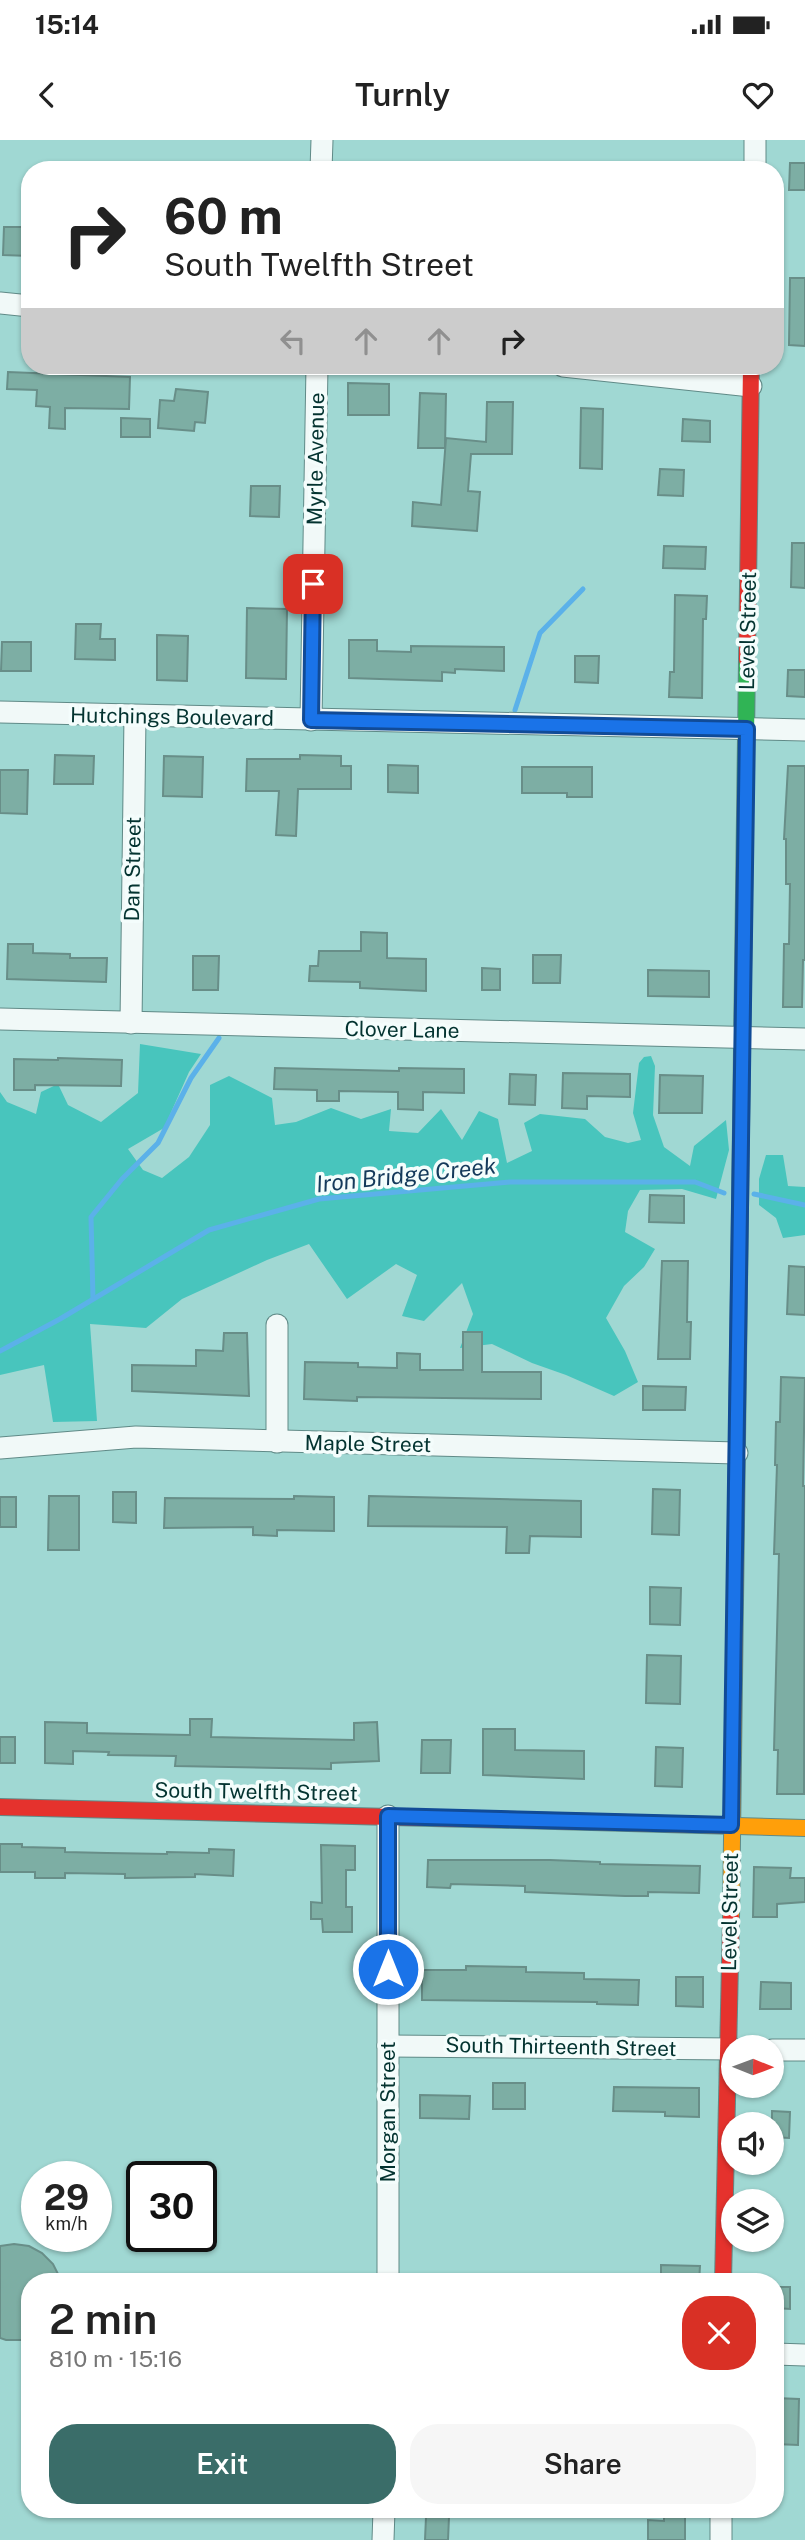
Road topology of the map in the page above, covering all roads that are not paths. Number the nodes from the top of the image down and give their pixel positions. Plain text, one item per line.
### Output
1 (322, 140) edge
2 (755, 140) edge
3 (321, 161) edge
4 (755, 161) edge
5 (0, 303) edge
6 (21, 305) edge
7 (317, 375) edge
8 (732, 375) edge
9 (751, 376) edge
10 (0, 712) edge
11 (135, 716) junction
12 (311, 720) junction
13 (747, 729) junction
14 (805, 730) edge
15 (0, 1019) edge
16 (131, 1023) junction
17 (743, 1038) junction
18 (805, 1039) edge
19 (277, 1325) dead end
20 (277, 1442) junction
21 (0, 1448) edge
22 (737, 1453) junction
23 (0, 1807) edge
24 (388, 1816) junction
25 (731, 1825) junction
26 (805, 1828) edge
27 (731, 2035) edge
28 (388, 2046) junction
29 (721, 2049) edge
30 (784, 2050) edge
31 (805, 2050) edge
32 (729, 2098) edge
33 (388, 2273) edge
34 (723, 2273) edge
35 (784, 2354) edge
36 (805, 2355) edge
37 (384, 2518) edge
38 (721, 2518) edge
39 (383, 2540) edge
40 (721, 2540) edge

1 - 3 street
2 - 4 street
5 - 6 street
7 - 12 street, Myrle Avenue
8 - 9 street
9 - 13 street, Level Street
10 - 11 street, Hutchings Boulevard
11 - 12 street, Hutchings Boulevard
11 - 16 street, Dan Street
12 - 13 street, Hutchings Boulevard
13 - 14 street, Hutchings Boulevard
13 - 17 street, Level Street
15 - 16 street, Clover Lane
16 - 17 street, Clover Lane
17 - 18 street, Clover Lane
17 - 22 street, Level Street
19 - 20 street
20 - 21 street, Maple Street
20 - 22 street, Maple Street
22 - 25 street, Level Street
23 - 24 street, South Twelfth Street
24 - 25 street, South Twelfth Street
24 - 28 street, Morgan Street
25 - 26 street, South Twelfth Street
25 - 27 street, Level Street
28 - 29 street, South Thirteenth Street
28 - 33 street, Morgan Street
30 - 31 street
32 - 34 street, Level Street
35 - 36 street
37 - 39 street
38 - 40 street

